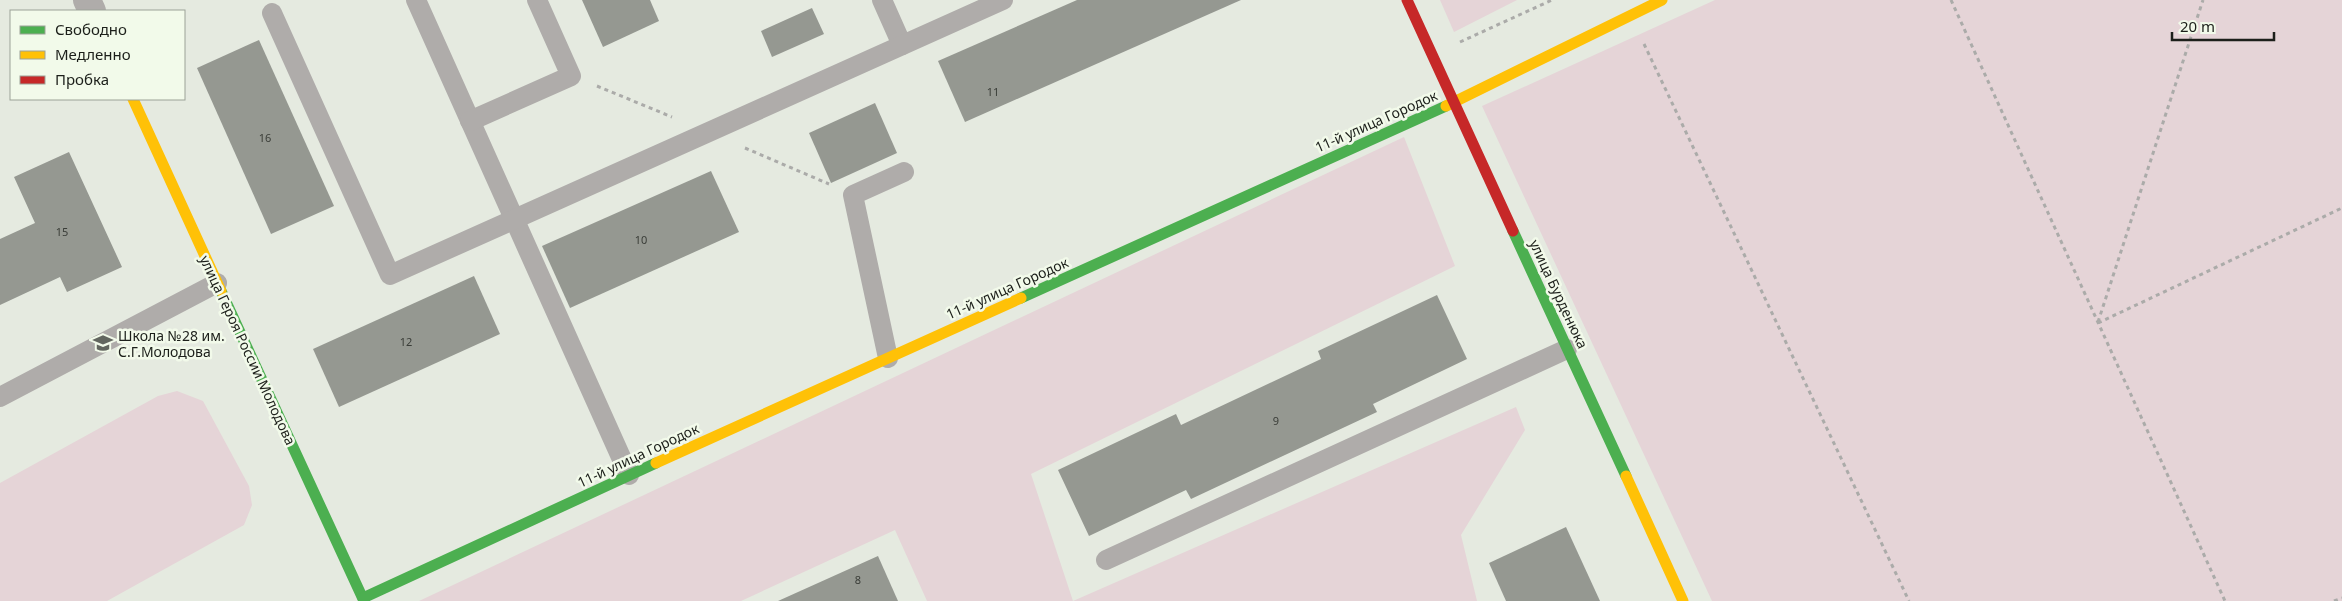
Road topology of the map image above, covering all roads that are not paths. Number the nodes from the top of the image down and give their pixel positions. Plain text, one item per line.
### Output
1 (416, 0) edge
2 (537, 0) edge
3 (882, 0) edge
4 (1003, 0) edge
5 (1407, 0) edge
6 (1662, 0) edge
7 (272, 13) dead end
8 (902, 45) junction
9 (133, 100) edge
10 (1454, 102) junction
11 (470, 121) junction
12 (904, 172) dead end
13 (515, 219) junction
14 (217, 283) junction
15 (1567, 349) junction
16 (888, 358) junction
17 (0, 397) edge
18 (630, 475) junction
19 (1106, 560) dead end
20 (363, 600) edge
21 (1683, 601) edge

1 - 11 lane
2 - 11 lane
3 - 8 lane
4 - 8 lane
5 - 10 street, улица Бурденюка
6 - 10 street, 11-й улица Городок
7 - 13 lane
8 - 13 lane
9 - 14 street, улица Героя России Молодова
10 - 15 street, улица Бурденюка
10 - 16 street, 11-й улица Городок
11 - 13 lane
12 - 16 lane
13 - 18 lane
14 - 17 lane
14 - 20 street, улица Героя России Молодова
15 - 19 lane
15 - 21 street, улица Бурденюка
16 - 18 street, 11-й улица Городок
18 - 20 street, 11-й улица Городок

